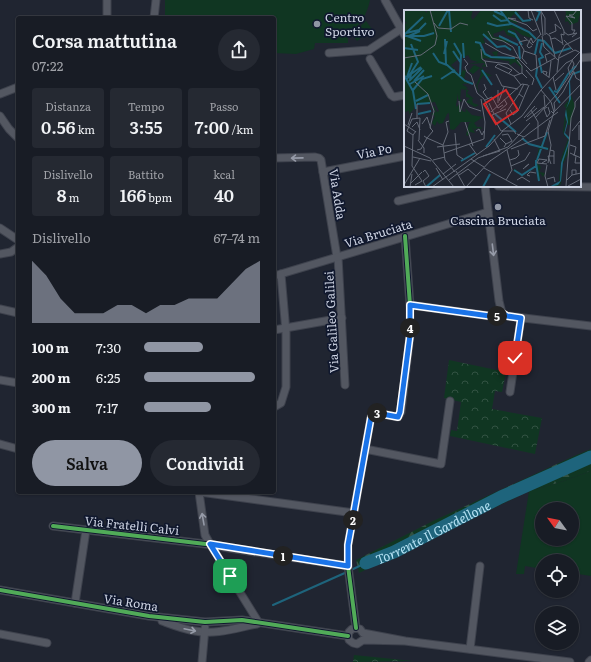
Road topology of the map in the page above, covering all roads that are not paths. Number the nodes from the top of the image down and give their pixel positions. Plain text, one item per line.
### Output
1 (108, 0) edge
2 (156, 0) edge
3 (385, 0) edge
4 (107, 16) edge
5 (154, 16) edge
6 (403, 32) edge
7 (329, 53) dead end
8 (591, 57) edge
9 (581, 58) edge
10 (370, 59) dead end
11 (16, 88) edge
12 (0, 94) edge
13 (404, 96) edge
14 (0, 116) edge
15 (16, 136) edge
16 (404, 156) edge
17 (276, 158) edge
18 (323, 172) junction
19 (458, 187) edge
20 (485, 187) edge
21 (581, 187) edge
22 (591, 187) edge
23 (398, 201) dead end
24 (488, 212) junction
25 (0, 228) edge
26 (405, 236) junction
27 (16, 239) edge
28 (16, 248) edge
29 (0, 254) edge
30 (337, 257) junction
31 (278, 276) edge
32 (410, 305) junction
33 (0, 309) edge
34 (16, 313) edge
35 (502, 313) junction
36 (342, 318) junction
37 (521, 318) junction
38 (591, 326) edge
39 (286, 328) junction
40 (276, 330) edge
41 (0, 380) edge
42 (16, 383) edge
43 (345, 385) dead end
44 (510, 392) dead end
45 (450, 401) dead end
46 (276, 406) edge
47 (0, 444) edge
48 (16, 448) edge
49 (365, 449) junction
50 (199, 494) edge
51 (214, 494) edge
52 (354, 513) junction
53 (53, 526) dead end
54 (86, 530) junction
55 (210, 544) junction
56 (348, 566) junction
57 (480, 566) dead end
58 (0, 590) edge
59 (74, 603) junction
60 (149, 616) junction
61 (205, 622) junction
62 (259, 623) junction
63 (356, 628) junction
64 (205, 632) junction
65 (0, 634) edge
66 (348, 636) junction
67 (363, 637) junction
68 (47, 643) dead end
69 (470, 649) junction
70 (591, 660) edge
71 (202, 662) edge
72 (570, 662) edge
73 (588, 662) edge

1 - 4 street
2 - 5 street
3 - 6 street
6 - 7 street
8 - 9 street
10 - 13 street
11 - 12 street
14 - 15 street
16 - 18 street, Via Po
18 -> 17 street, Via Adda
18 - 30 street, Via Adda
19 - 23 street
20 - 24 street
21 - 22 street
24 - 26 street, Via Bruciata
24 -> 35 street
25 - 27 street
26 - 30 street, Via Bruciata
26 - 32 street
28 - 29 street
30 - 31 street, Via Bruciata
30 - 36 street, Via Galileo Galilei
31 - 39 street
32 - 35 street
32 - 49 street
33 - 34 street
35 - 37 street
36 - 39 street
36 - 43 street, Via Galileo Galilei
37 - 38 street
37 - 44 street
39 - 40 street
39 - 46 street
41 - 42 street
45 - 49 street
47 - 48 street
49 - 52 street
55 -> 50 street
51 - 52 street
52 - 56 street
53 - 54 street, Via Fratelli Calvi
54 - 55 street, Via Fratelli Calvi
54 - 59 street
55 - 56 street, Via Fratelli Calvi
55 - 62 street
56 - 63 street
57 - 69 street
58 - 59 street, Via Roma
59 - 60 street, Via Roma
60 - 61 street, Via Roma
60 -> 64 street, Via Roma
61 - 62 street, Via Roma
61 - 64 street
62 - 64 street, Via Roma
62 - 66 street
63 - 66 street
63 - 67 street
64 - 71 street
65 - 68 street
66 - 67 street
67 - 69 street
69 - 72 street
70 - 73 street

